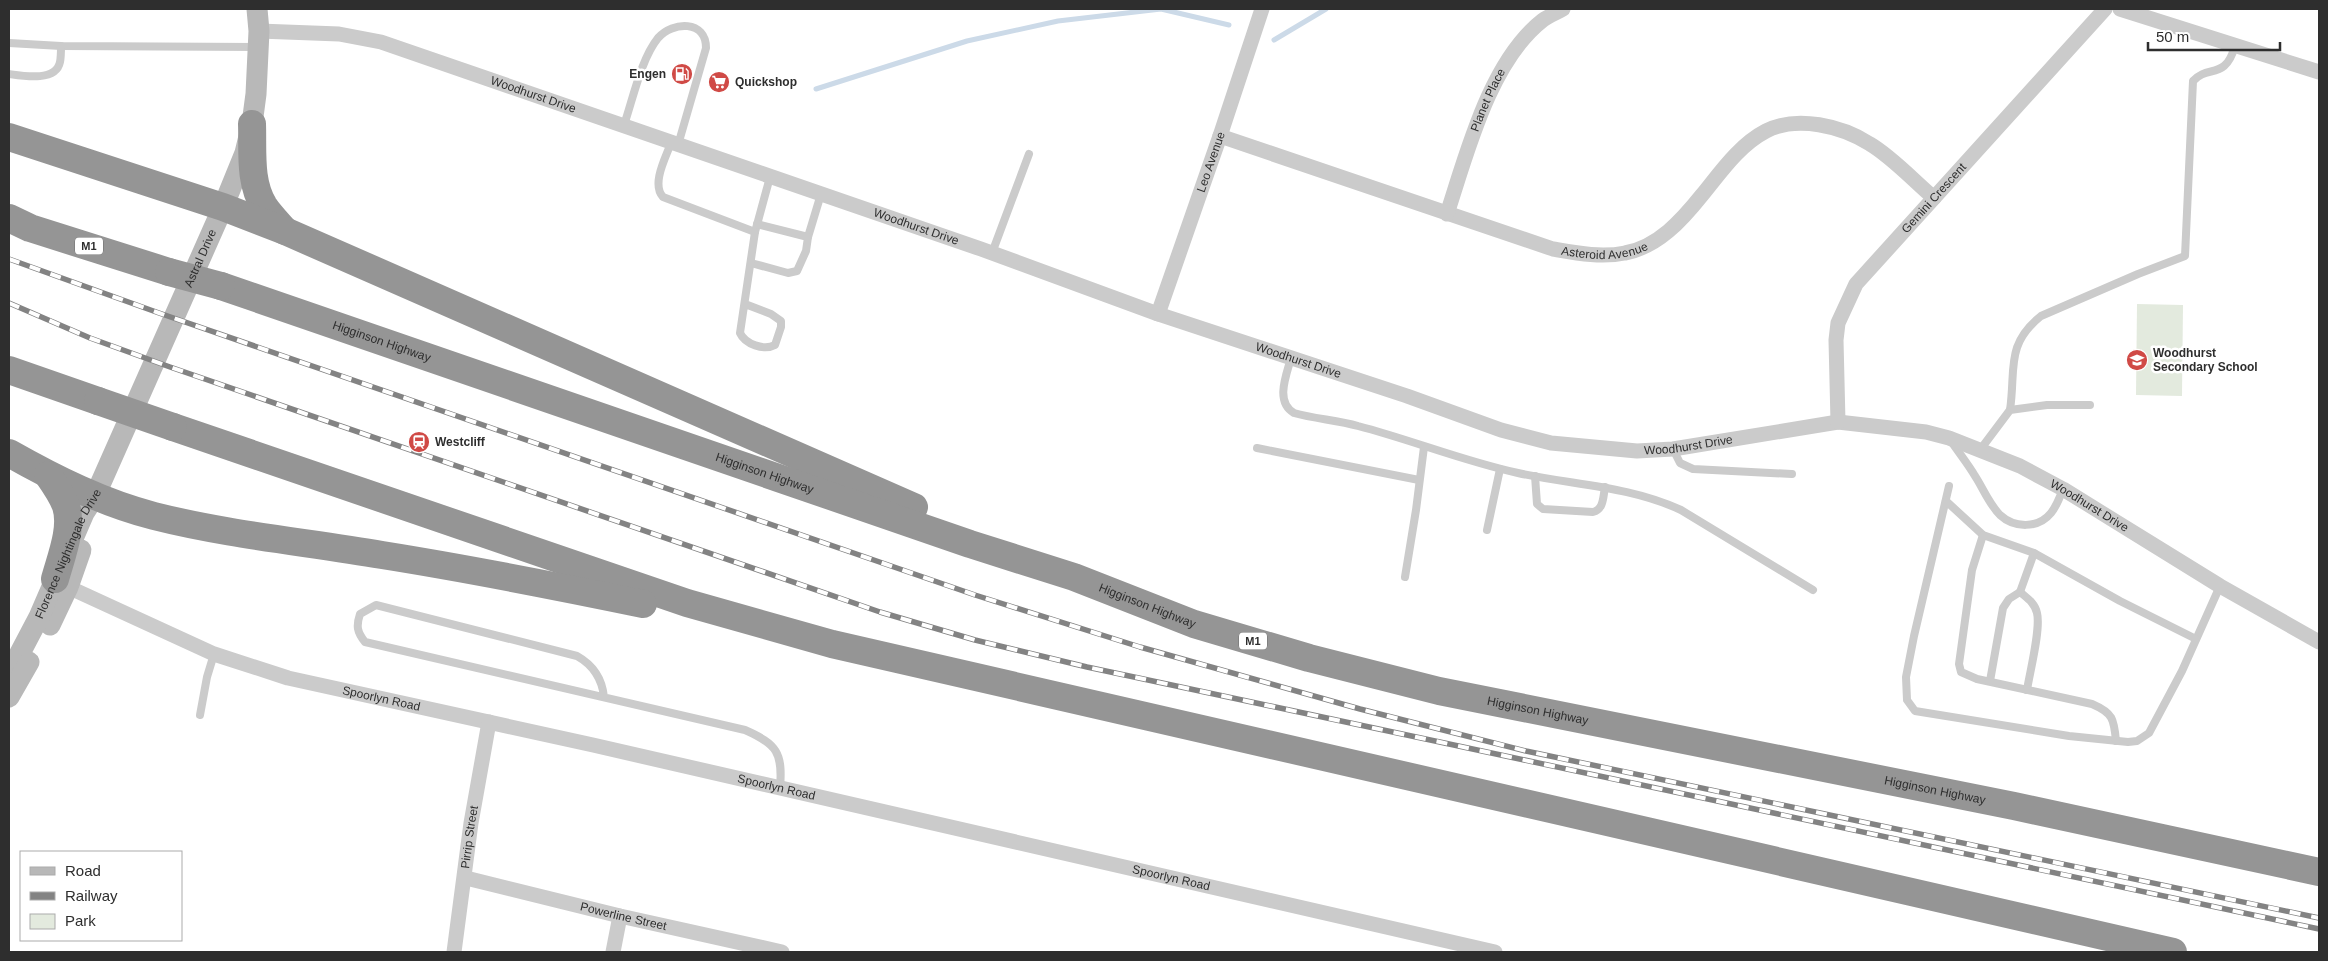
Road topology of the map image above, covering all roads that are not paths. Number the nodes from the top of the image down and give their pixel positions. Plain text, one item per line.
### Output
1 (257, 9) edge
2 (1262, 9) edge
3 (1563, 9) edge
4 (2105, 9) edge
5 (2120, 9) edge
6 (259, 39) junction
7 (9, 43) edge
8 (61, 46) junction
9 (2235, 46) junction
10 (2319, 72) edge
11 (9, 74) edge
12 (252, 124) junction
13 (624, 125) junction
14 (1220, 136) junction
15 (9, 137) edge
16 (675, 144) junction
17 (1029, 154) dead end
18 (770, 177) junction
19 (821, 194) junction
20 (1934, 198) junction
21 (223, 207) junction
22 (1447, 214) junction
23 (9, 218) edge
24 (757, 224) junction
25 (285, 231) junction
26 (755, 232) junction
27 (808, 238) junction
28 (992, 253) junction
29 (751, 263) junction
30 (745, 304) junction
31 (1158, 314) junction
32 (1291, 358) junction
33 (9, 370) edge
34 (2090, 405) dead end
35 (2010, 410) junction
36 (1838, 422) junction
37 (1949, 438) junction
38 (1424, 447) junction
39 (1257, 448) dead end
40 (1673, 449) junction
41 (1980, 450) junction
42 (9, 453) edge
43 (1500, 469) junction
44 (1792, 474) dead end
45 (48, 476) junction
46 (1535, 476) junction
47 (1419, 480) junction
48 (1949, 486) dead end
49 (1605, 487) junction
50 (2063, 489) junction
51 (95, 496) junction
52 (1946, 501) junction
53 (1487, 530) dead end
54 (1983, 534) junction
55 (2034, 553) junction
56 (1074, 577) junction
57 (1405, 578) dead end
58 (62, 583) junction
59 (2220, 586) junction
60 (1813, 590) dead end
61 (2020, 592) junction
62 (2196, 639) junction
63 (2319, 642) edge
64 (832, 644) junction
65 (214, 654) junction
66 (9, 674) edge
67 (1990, 681) junction
68 (2027, 690) junction
69 (9, 697) edge
70 (604, 697) junction
71 (200, 715) dead end
72 (489, 722) junction
73 (2116, 741) junction
74 (780, 788) junction
75 (2319, 872) edge
76 (466, 878) junction
77 (620, 916) junction
78 (454, 952) edge
79 (613, 952) edge
80 (777, 952) edge
81 (1495, 952) edge
82 (2173, 952) edge

1 - 6 street, Astral Drive
2 - 14 street, Leo Avenue
3 - 22 street, Planet Place
4 - 20 street, Gemini Crescent
5 - 9 street
6 - 8 lane
6 - 12 street, Astral Drive
6 - 13 street, Woodhurst Drive
7 - 8 lane
8 - 11 lane
9 - 10 street
9 - 35 lane
12 - 21 street, Astral Drive
12 - 25 highway
13 - 16 street, Woodhurst Drive
13 - 16 lane
14 - 22 street, Asteroid Avenue
14 - 31 street, Leo Avenue
15 - 21 highway
16 - 18 street, Woodhurst Drive
16 - 26 lane
17 - 28 lane
18 - 19 street, Woodhurst Drive
18 - 24 lane
19 - 27 lane
19 - 28 street, Woodhurst Drive
20 - 22 street, Asteroid Avenue
20 - 36 street, Gemini Crescent
21 - 25 highway
21 - 51 street, Astral Drive
23 - 56 highway, Higginson Highway / M1, bridge
24 - 26 lane
24 - 27 lane
25 - 56 highway
26 - 29 lane
27 - 29 lane
28 - 31 street, Woodhurst Drive
29 - 30 lane
30 - 30 lane
31 - 32 street, Woodhurst Drive
32 - 38 lane
32 - 40 street, Woodhurst Drive
33 - 64 highway, bridge
34 - 35 lane
35 - 41 lane
36 - 37 street, Woodhurst Drive
36 - 40 street, Woodhurst Drive
37 - 41 street, Woodhurst Drive
37 - 50 lane
38 - 43 lane
38 - 47 lane
39 - 47 lane
40 - 44 lane
41 - 50 street, Woodhurst Drive
42 - 45 highway
43 - 46 lane
43 - 53 lane
45 - 51 highway
45 - 58 highway
46 - 49 lane
46 - 49 lane
47 - 57 lane
48 - 52 lane
49 - 60 lane
50 - 59 street, Woodhurst Drive
51 - 58 street, Florence Nightingale Drive
51 - 64 highway
52 - 54 lane
52 - 73 lane
54 - 55 lane
54 - 67 lane
55 - 61 lane
55 - 62 lane
56 - 75 highway, Higginson Highway / M1
58 - 65 street, Spoorlyn Road
58 - 66 street, Florence Nightingale Drive
58 - 69 street, Florence Nightingale Drive
59 - 62 lane
59 - 63 street, Woodhurst Drive
61 - 67 lane
61 - 68 lane
62 - 73 lane
64 - 82 highway
65 - 71 lane
65 - 72 street, Spoorlyn Road
67 - 68 lane
68 - 73 lane
70 - 70 lane
70 - 74 lane
72 - 74 street, Spoorlyn Road
72 - 76 street, Pirrip Street
74 - 81 street, Spoorlyn Road
76 - 77 street, Powerline Street
76 - 78 street, Pirrip Street
77 - 79 street
77 - 80 street, Powerline Street

